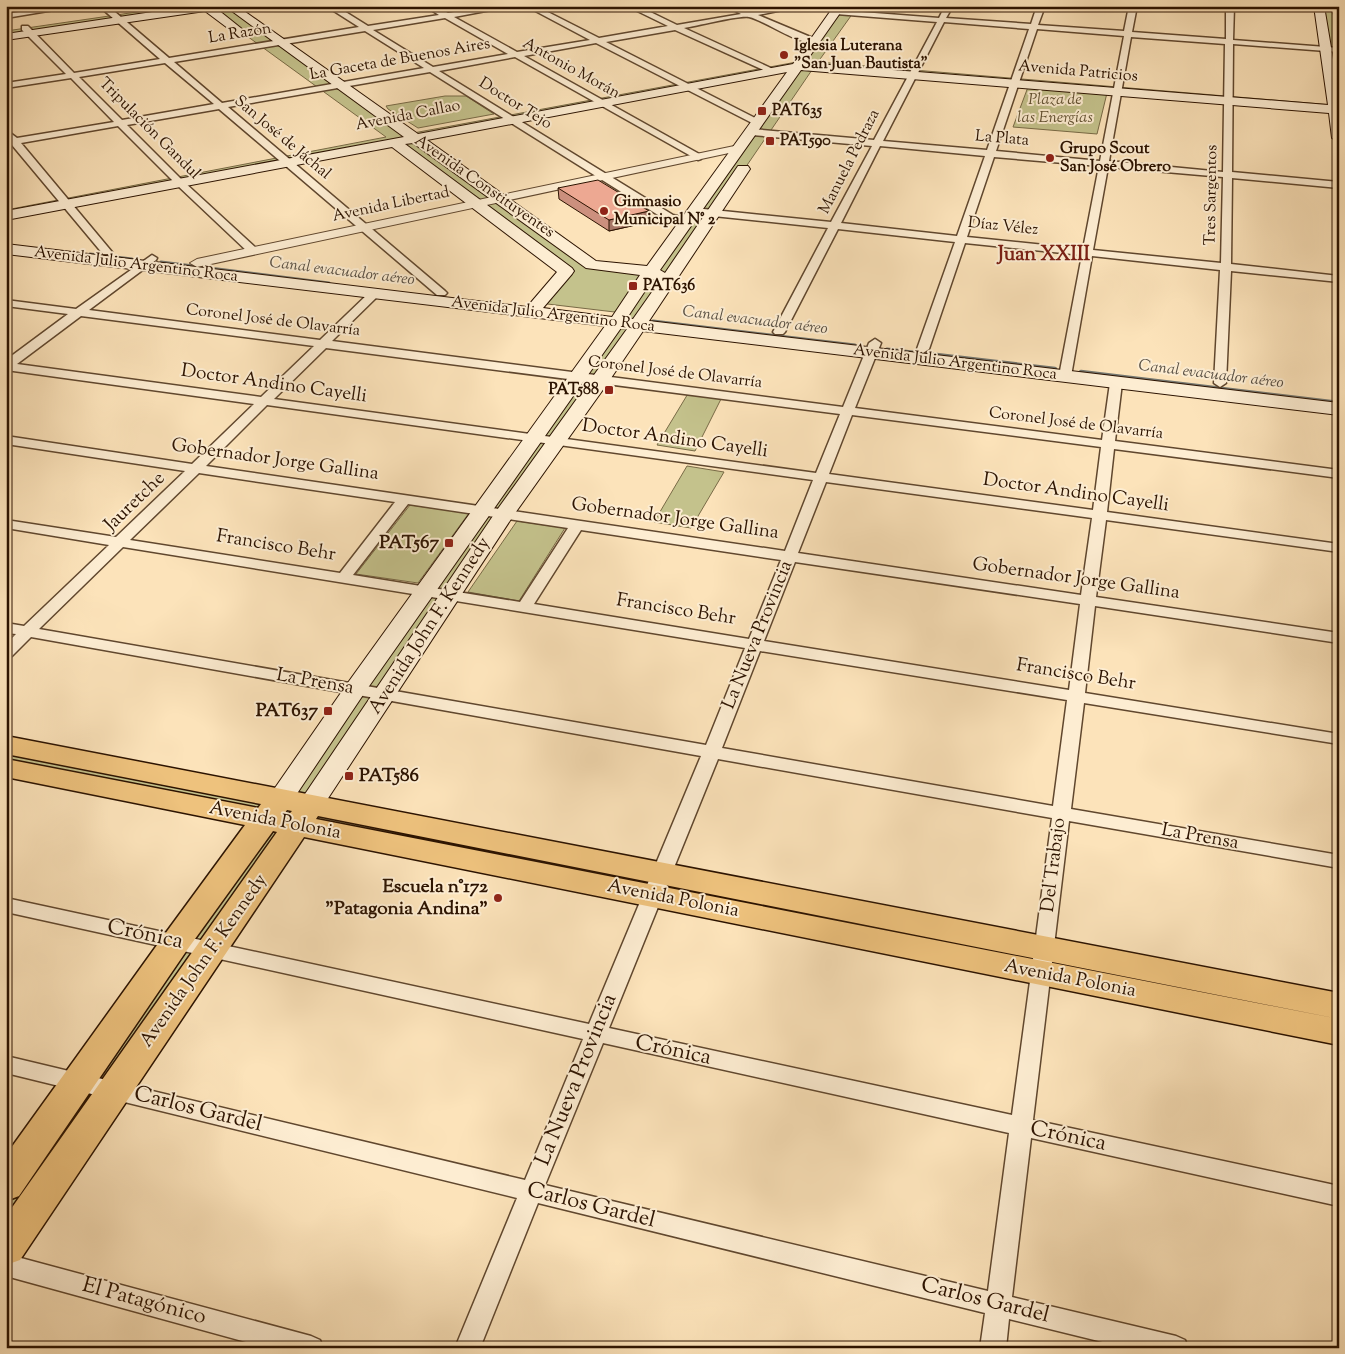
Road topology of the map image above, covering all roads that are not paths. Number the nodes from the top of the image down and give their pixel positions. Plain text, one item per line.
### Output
1 (74, 6) edge
2 (102, 6) edge
3 (178, 6) edge
4 (230, 6) edge
5 (330, 6) edge
6 (429, 6) edge
7 (508, 6) edge
8 (530, 6) edge
9 (631, 6) edge
10 (730, 6) edge
11 (798, 6) edge
12 (949, 6) edge
13 (1041, 6) edge
14 (1133, 6) edge
15 (1230, 6) edge
16 (1319, 6) edge
17 (1337, 6) edge
18 (210, 7) edge
19 (838, 9) edge
20 (750, 14) junction
21 (852, 14) edge
22 (1339, 15) edge
23 (6, 16) edge
24 (447, 16) junction
25 (118, 18) junction
26 (942, 20) junction
27 (676, 27) junction
28 (1033, 27) junction
29 (366, 29) junction
30 (6, 31) edge
31 (27, 31) junction
32 (1128, 35) junction
33 (6, 37) edge
34 (816, 40) junction
35 (598, 41) junction
36 (1230, 42) junction
37 (279, 43) junction
38 (258, 46) junction
39 (1325, 49) junction
40 (1339, 50) edge
41 (516, 55) junction
42 (273, 57) dead end
43 (168, 60) junction
44 (810, 64) junction
45 (766, 69) junction
46 (431, 70) junction
47 (914, 73) junction
48 (73, 75) junction
49 (304, 78) dead end
50 (1016, 81) junction
51 (339, 85) junction
52 (684, 85) junction
53 (6, 86) edge
54 (318, 89) junction
55 (1118, 89) junction
56 (1230, 98) junction
57 (335, 100) dead end
58 (598, 101) junction
59 (221, 106) junction
60 (1336, 107) edge
61 (779, 117) dead end
62 (509, 118) junction
63 (122, 123) junction
64 (759, 129) junction
65 (6, 132) edge
66 (411, 136) junction
67 (388, 138) junction
68 (1339, 138) edge
69 (10, 142) edge
70 (876, 143) junction
71 (739, 148) junction
72 (991, 153) junction
73 (698, 157) junction
74 (285, 160) junction
75 (1104, 164) junction
76 (1227, 175) junction
77 (604, 177) junction
78 (178, 180) junction
79 (1339, 185) edge
80 (501, 199) junction
81 (63, 202) junction
82 (476, 204) junction
83 (6, 210) edge
84 (714, 214) junction
85 (6, 216) edge
86 (690, 216) junction
87 (834, 226) junction
88 (364, 228) junction
89 (6, 240) edge
90 (962, 240) junction
91 (6, 249) edge
92 (253, 251) junction
93 (107, 252) junction
94 (1088, 253) junction
95 (147, 261) junction
96 (197, 263) junction
97 (592, 264) junction
98 (656, 264) junction
99 (1226, 267) junction
100 (566, 271) junction
101 (1339, 279) edge
102 (666, 281) junction
103 (375, 293) junction
104 (441, 293) junction
105 (6, 303) edge
106 (535, 308) junction
107 (78, 312) junction
108 (631, 319) junction
109 (779, 332) junction
110 (323, 344) junction
111 (872, 348) junction
112 (923, 349) junction
113 (6, 366) edge
114 (1066, 371) junction
115 (579, 377) junction
116 (601, 380) junction
117 (1116, 383) junction
118 (1220, 384) junction
119 (1339, 397) edge
120 (264, 401) junction
121 (1339, 409) edge
122 (847, 411) junction
123 (533, 438) junction
124 (6, 440) edge
125 (556, 441) junction
126 (1108, 445) junction
127 (195, 468) junction
128 (1339, 474) edge
129 (820, 477) junction
130 (405, 499) junction
131 (482, 511) junction
132 (504, 514) junction
133 (1099, 516) junction
134 (6, 524) edge
135 (577, 525) junction
136 (119, 543) junction
137 (1339, 548) edge
138 (789, 556) junction
139 (343, 578) junction
140 (425, 592) junction
141 (449, 596) junction
142 (1088, 601) junction
143 (524, 608) junction
144 (6, 628) edge
145 (28, 631) junction
146 (1339, 638) edge
147 (754, 644) junction
148 (6, 653) edge
149 (355, 689) junction
150 (386, 694) junction
151 (1076, 696) junction
152 (1339, 739) edge
153 (6, 745) edge
154 (712, 752) junction
155 (6, 768) edge
156 (289, 811) junction
157 (1061, 813) junction
158 (1339, 862) edge
159 (658, 884) junction
160 (6, 905) edge
161 (176, 942) junction
162 (213, 950) junction
163 (1042, 960) junction
164 (1339, 1006) edge
165 (1339, 1032) edge
166 (596, 1034) junction
167 (6, 1064) edge
168 (80, 1082) junction
169 (114, 1090) junction
170 (1020, 1127) junction
171 (6, 1185) edge
172 (531, 1191) junction
173 (1339, 1196) edge
174 (6, 1248) edge
175 (6, 1265) edge
176 (998, 1305) junction
177 (311, 1348) edge
178 (466, 1348) edge
179 (993, 1348) edge
180 (1176, 1348) edge

1 - 23 street
2 - 25 street, San José de Jáchal
3 - 25 main road
4 - 37 main road, Avenida Constituyentes
5 - 29 street, Doctor Tejo
6 - 24 street, Antonio Morán
7 - 24 street, La Razón
8 - 35 street
9 - 27 street
10 - 20 street
11 - 20 street, La Gaceta de Buenos Aires
12 - 26 street, Manuela Pedraza
13 - 28 street
14 - 32 street
15 - 36 street, Tres Sargentos
16 - 39 main road
17 - 22 main road
18 - 25 main road
18 - 38 main road
19 - 21 street
19 - 34 main road, Avenida John F. Kennedy
20 - 27 street, La Gaceta de Buenos Aires
20 - 34 street
21 - 26 street
24 - 29 street, La Razón
24 - 41 street, Antonio Morán
25 - 31 main road
25 - 43 street, San José de Jáchal
26 - 28 street
26 - 47 street, Manuela Pedraza
27 - 35 street, La Gaceta de Buenos Aires
27 - 45 street
28 - 32 street
28 - 50 street
29 - 37 street, La Razón
29 - 46 street, Doctor Tejo
30 - 31 main road
31 - 33 main road
31 - 48 street, Tripulación Gandul
32 - 36 street
32 - 55 street
34 - 44 main road, Avenida John F. Kennedy
35 - 41 street, La Gaceta de Buenos Aires
35 - 52 street
36 - 39 street
36 - 56 street, Tres Sargentos
37 - 38 street, La Razón
37 - 51 main road, Avenida Constituyentes
38 - 42 main road
38 - 43 street, La Razón
39 - 40 street
39 - 60 main road
41 - 46 street, La Gaceta de Buenos Aires
41 - 58 street, Antonio Morán
43 - 48 street, La Razón
43 - 59 street, San José de Jáchal
44 - 45 main road, Avenida Callao
44 - 47 main road, Avenida Patricios
44 - 64 main road, Avenida John F. Kennedy
45 - 52 main road, Avenida Callao
46 - 51 street, La Gaceta de Buenos Aires
46 - 62 street, Doctor Tejo
47 - 50 main road, Avenida Patricios
47 - 70 street, Manuela Pedraza
48 - 53 street, La Razón
48 - 63 street, Tripulación Gandul
49 - 54 main road
50 - 55 main road, Avenida Patricios
50 - 72 street
51 - 54 street, La Gaceta de Buenos Aires
51 - 66 main road, Avenida Constituyentes
52 - 58 main road, Avenida Callao
52 - 64 street
54 - 57 main road
54 - 59 street, La Gaceta de Buenos Aires
55 - 56 main road, Avenida Patricios
55 - 75 street
56 - 60 main road, Avenida Patricios
56 - 76 street, Tres Sargentos
58 - 62 main road, Avenida Callao
58 - 73 street, Antonio Morán
59 - 63 street, La Gaceta de Buenos Aires
59 - 74 street, San José de Jáchal
60 - 68 main road
61 - 64 main road, Avenida John F. Kennedy
62 - 66 main road, Avenida Callao
62 - 77 street, Doctor Tejo
63 - 69 street, La Gaceta de Buenos Aires
63 - 78 street, Tripulación Gandul
64 - 70 street, La Plata
64 - 71 main road, Avenida John F. Kennedy
64 - 84 main road, Avenida John F. Kennedy
65 - 69 street
66 - 67 main road, Avenida Callao
66 - 80 main road, Avenida Constituyentes
67 - 74 main road, Avenida Callao
67 - 82 main road, Avenida Constituyentes
69 - 81 street
70 - 72 street, La Plata
70 - 87 street, Manuela Pedraza
71 - 73 street, Avenida Libertad
71 - 86 main road, Avenida John F. Kennedy
72 - 75 street, La Plata
72 - 90 street
73 - 77 street, Avenida Libertad
74 - 78 main road, Avenida Callao
74 - 88 street, San José de Jáchal
75 - 76 street, La Plata
75 - 94 street
76 - 79 street, La Plata
76 - 99 street, Tres Sargentos
77 - 80 street, Avenida Libertad
77 - 86 street, Doctor Tejo
78 - 81 main road, Avenida Callao
78 - 92 street, Tripulación Gandul
80 - 82 street, Avenida Libertad
80 - 97 main road, Avenida Constituyentes
81 - 83 main road, Avenida Callao
81 - 85 main road, Avenida Callao
81 - 93 street
82 - 88 street, Avenida Libertad
82 - 100 main road, Avenida Constituyentes
84 - 86 street, Díaz Vélez
84 - 87 street, Díaz Vélez
84 - 102 main road, Avenida John F. Kennedy
86 - 98 main road, Avenida John F. Kennedy
87 - 90 street, Díaz Vélez
87 - 109 street, Manuela Pedraza
88 - 92 street, Avenida Libertad
88 - 104 street, San José de Jáchal
89 - 93 main road, Avenida Julio Argentino Roca
90 - 94 street, Díaz Vélez
90 - 112 street
91 - 95 main road, Avenida Julio Argentino Roca
92 - 96 street, Avenida Libertad
93 - 95 main road, Avenida Julio Argentino Roca
94 - 99 street, Díaz Vélez
94 - 114 street
95 - 96 main road, Avenida Julio Argentino Roca
95 - 103 main road, Avenida Julio Argentino Roca
95 - 107 street
96 - 104 main road, Avenida Julio Argentino Roca
97 - 98 main road, Avenida Constituyentes
97 - 100 main road
98 - 102 main road
98 - 108 main road, Avenida John F. Kennedy
99 - 101 street, Díaz Vélez
99 - 118 street, Tres Sargentos
100 - 106 main road
102 - 108 main road, Avenida John F. Kennedy
103 - 106 main road, Avenida Julio Argentino Roca
103 - 110 street, Jauretche
104 - 106 main road, Avenida Julio Argentino Roca
105 - 107 street, Coronel José de Olavarría
106 - 108 main road, Avenida Julio Argentino Roca
107 - 110 street, Coronel José de Olavarría
107 - 113 street
108 - 109 main road, Avenida Julio Argentino Roca
108 - 111 main road, Avenida Julio Argentino Roca
108 - 115 main road, Avenida John F. Kennedy
108 - 116 main road, Avenida John F. Kennedy
109 - 111 main road, Avenida Julio Argentino Roca
110 - 115 street, Coronel José de Olavarría
110 - 120 street, Jauretche
111 - 112 main road, Avenida Julio Argentino Roca
111 - 114 main road, Avenida Julio Argentino Roca
111 - 122 street, La Nueva Provincia
112 - 114 main road, Avenida Julio Argentino Roca
113 - 120 street, Doctor Andino Cayelli
114 - 117 main road, Avenida Julio Argentino Roca
114 - 118 main road, Avenida Julio Argentino Roca
115 - 116 street, Coronel José de Olavarría
115 - 123 main road, Avenida John F. Kennedy
116 - 122 street, Coronel José de Olavarría
116 - 125 main road, Avenida John F. Kennedy
117 - 121 main road, Avenida Julio Argentino Roca
117 - 126 street, Del Trabajo
118 - 119 main road, Avenida Julio Argentino Roca
120 - 123 street, Doctor Andino Cayelli
120 - 127 street, Jauretche
122 - 126 street, Coronel José de Olavarría
122 - 129 street, La Nueva Provincia
123 - 125 street, Doctor Andino Cayelli
123 - 131 main road, Avenida John F. Kennedy
124 - 127 street, Gobernador Jorge Gallina
125 - 129 street, Doctor Andino Cayelli
125 - 132 main road, Avenida John F. Kennedy
126 - 128 street, Coronel José de Olavarría
126 - 133 street, Del Trabajo
127 - 130 street, Gobernador Jorge Gallina
127 - 136 street, Jauretche
129 - 133 street, Doctor Andino Cayelli
129 - 138 street, La Nueva Provincia
130 - 131 street, Gobernador Jorge Gallina
130 - 139 street
131 - 132 street, Gobernador Jorge Gallina
131 - 140 main road, Avenida John F. Kennedy
132 - 135 street, Gobernador Jorge Gallina
132 - 141 main road, Avenida John F. Kennedy
133 - 137 street, Doctor Andino Cayelli
133 - 142 street, Del Trabajo
134 - 136 street, Francisco Behr
135 - 138 street, Gobernador Jorge Gallina
135 - 143 street
136 - 139 street, Francisco Behr
136 - 145 street, Jauretche
138 - 142 street, Gobernador Jorge Gallina
138 - 147 street, La Nueva Provincia
139 - 140 street, Francisco Behr
140 - 141 street, Francisco Behr
140 - 149 main road, Avenida John F. Kennedy
141 - 143 street, Francisco Behr
141 - 150 main road, Avenida John F. Kennedy
142 - 146 street, Gobernador Jorge Gallina
142 - 151 street, Del Trabajo
143 - 147 street, Francisco Behr
144 - 145 street, La Prensa
145 - 148 street, Jauretche
145 - 149 street, La Prensa
147 - 151 street, Francisco Behr
147 - 154 street, La Nueva Provincia
149 - 150 street, La Prensa
149 - 156 main road, Avenida John F. Kennedy
150 - 154 street, La Prensa
150 - 156 main road, Avenida John F. Kennedy
151 - 152 street, Francisco Behr
151 - 157 street, Del Trabajo
153 - 156 main road, Avenida Polonia
154 - 157 street, La Prensa
154 - 159 street, La Nueva Provincia
155 - 156 main road, Avenida Polonia
156 - 159 main road, Avenida Polonia
156 - 161 main road, Avenida John F. Kennedy
156 - 162 main road, Avenida John F. Kennedy
157 - 158 street, La Prensa
157 - 163 street, Del Trabajo
159 - 163 main road, Avenida Polonia
159 - 166 street, La Nueva Provincia
160 - 161 street, Crónica
161 - 162 street, Crónica
161 - 168 main road, Avenida John F. Kennedy
162 - 166 street, Crónica
162 - 169 main road, Avenida John F. Kennedy
163 - 164 main road, Avenida Polonia
163 - 165 main road, Avenida Polonia
163 - 170 street, Del Trabajo
166 - 170 street, Crónica
166 - 172 street, La Nueva Provincia
167 - 168 street, Carlos Gardel
168 - 169 street, Carlos Gardel
168 - 171 main road, Avenida John F. Kennedy
169 - 172 street, Carlos Gardel
169 - 174 main road, Avenida John F. Kennedy
170 - 173 street, Crónica
170 - 176 street, Del Trabajo
172 - 176 street, Carlos Gardel
172 - 178 street, La Nueva Provincia
175 - 177 street, El Patagónico
176 - 179 street, Del Trabajo
176 - 180 street, Carlos Gardel

